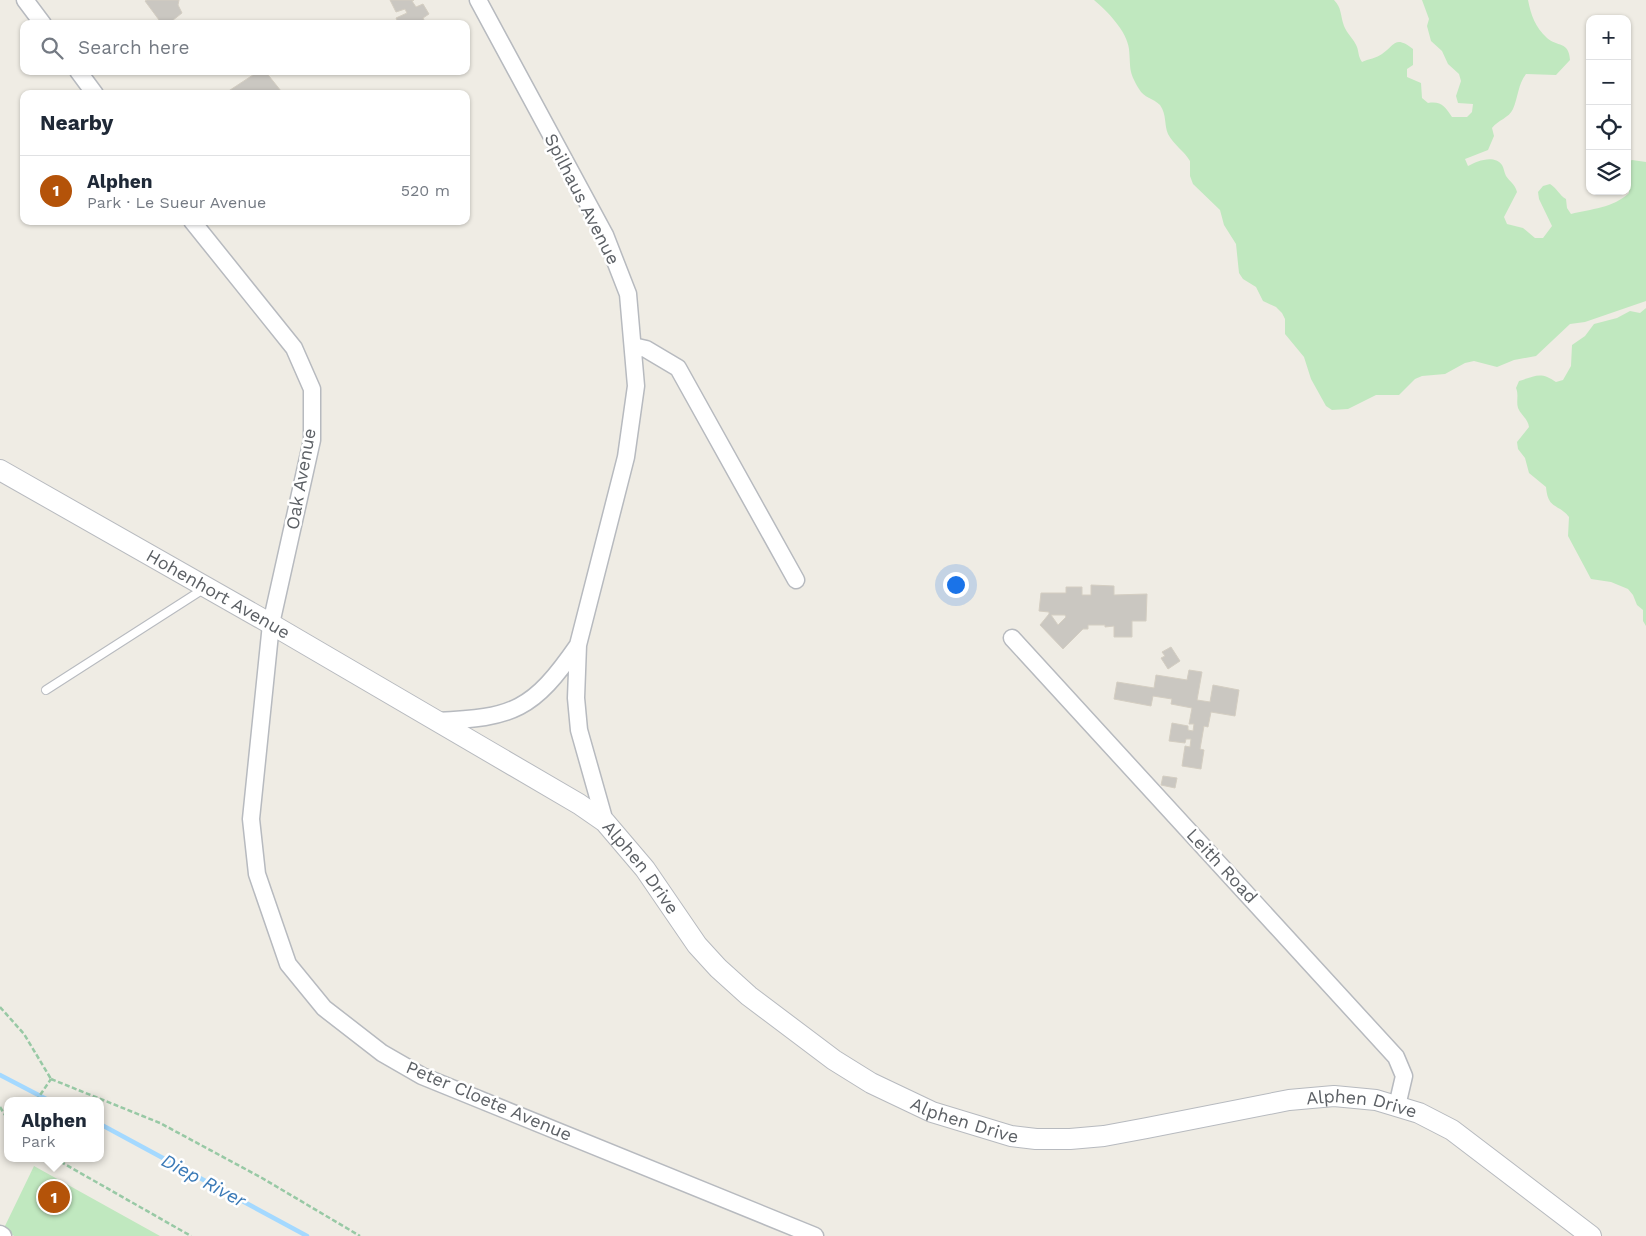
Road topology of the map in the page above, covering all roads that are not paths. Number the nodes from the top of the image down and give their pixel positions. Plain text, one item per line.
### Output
1 (26, 0) edge
2 (478, 0) edge
3 (40, 20) edge
4 (81, 75) edge
5 (92, 90) edge
6 (195, 225) edge
7 (633, 346) junction
8 (0, 470) edge
9 (796, 580) dead end
10 (207, 587) junction
11 (271, 624) junction
12 (1012, 638) dead end
13 (578, 645) junction
14 (46, 690) dead end
15 (436, 721) junction
16 (605, 822) junction
17 (1397, 1106) junction
18 (816, 1236) edge
19 (1591, 1236) edge

1 - 3 street
2 - 7 street, Spilhaus Avenue
4 - 5 street
6 - 11 street, Oak Avenue
7 - 9 street
7 - 13 street, Spilhaus Avenue
8 - 10 street, Hohenhort Avenue
10 - 11 street, Hohenhort Avenue
10 - 14 lane
11 - 15 street, Hohenhort Avenue
11 - 18 street, Peter Cloete Avenue
12 - 17 street, Leith Road
13 - 15 street, Spilhaus Avenue
13 - 16 street, Spilhaus Avenue
15 - 16 street, Alphen Drive
16 - 17 street, Alphen Drive
17 - 19 street, Alphen Drive

